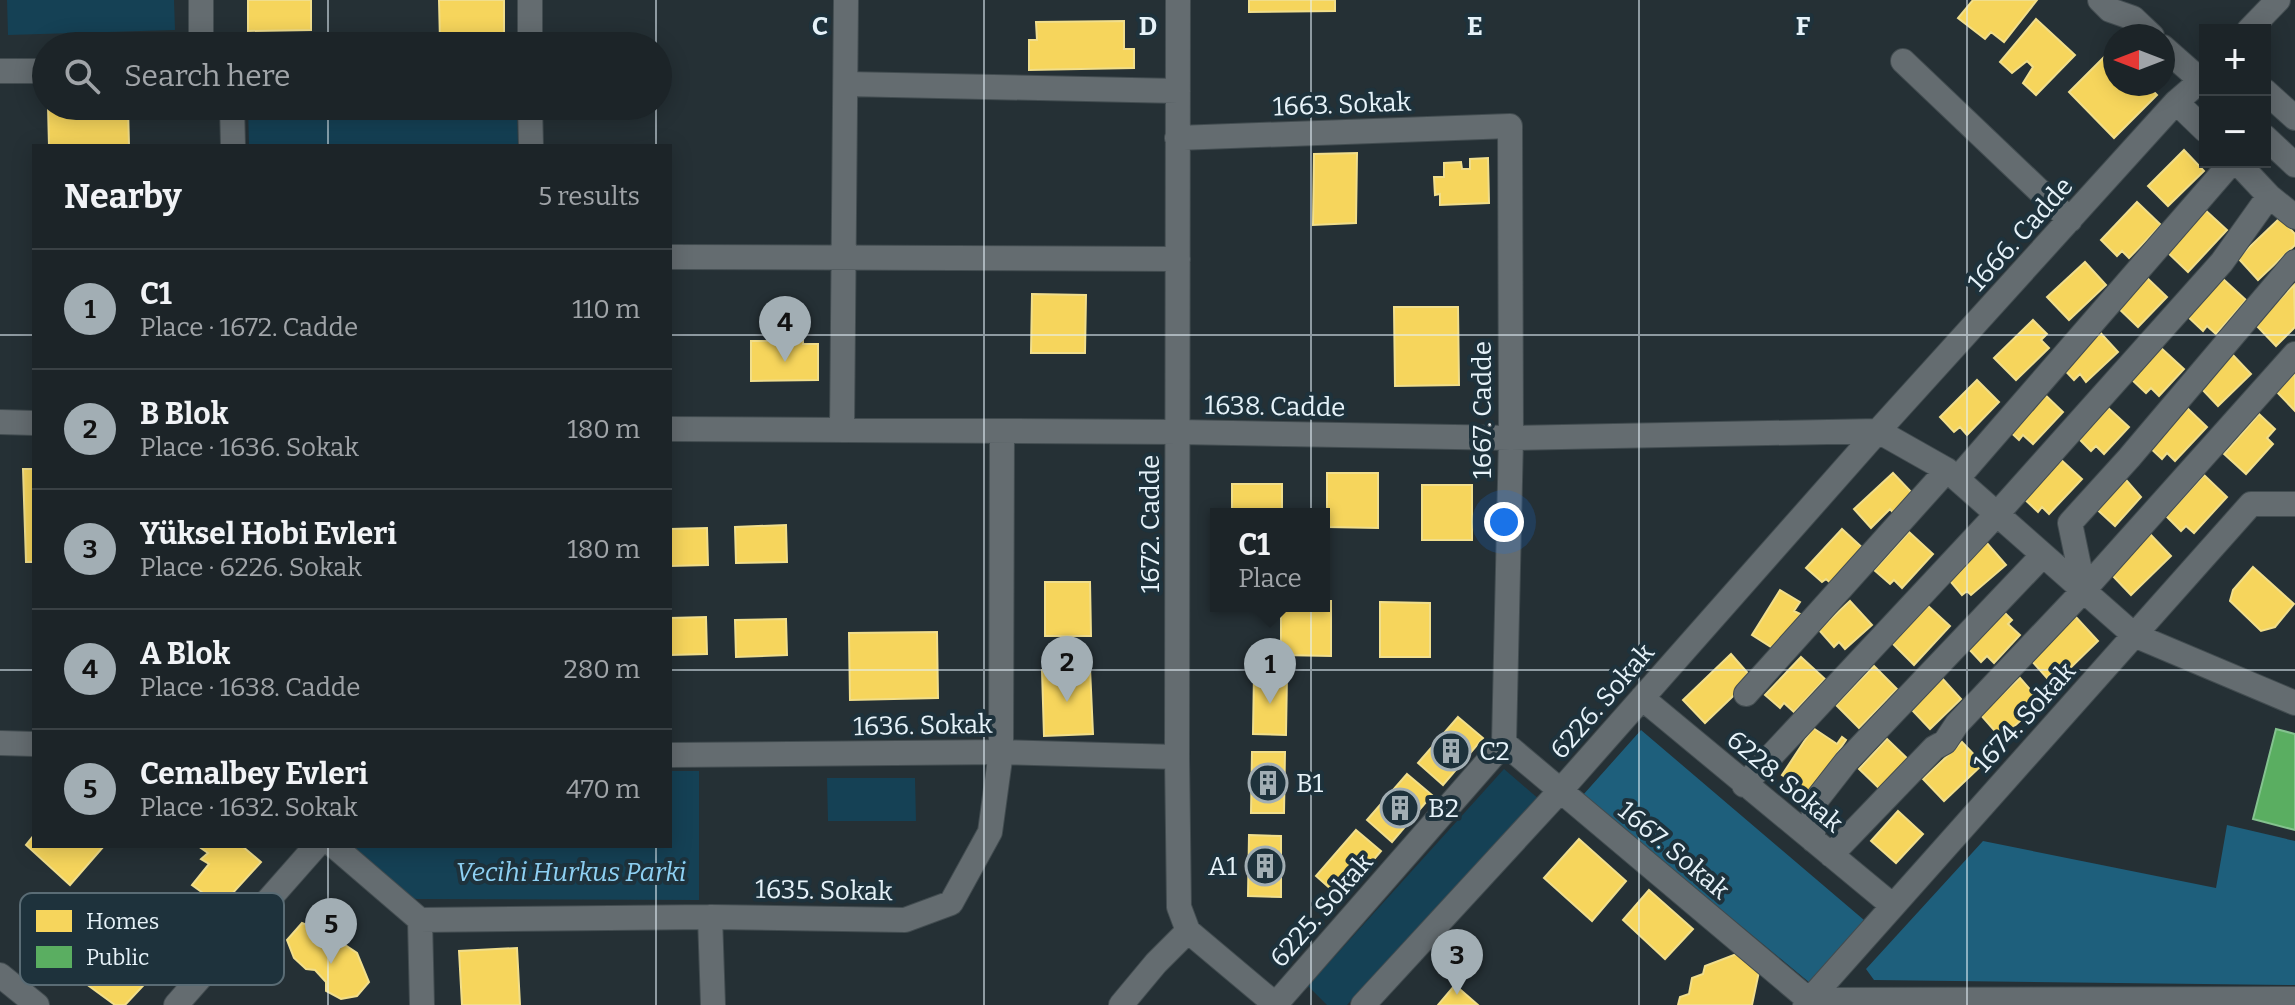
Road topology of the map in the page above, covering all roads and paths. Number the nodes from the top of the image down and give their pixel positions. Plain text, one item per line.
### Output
1 (201, 0) edge
2 (530, 0) edge
3 (846, 0) edge
4 (1178, 0) edge
5 (2100, 0) edge
6 (2278, 0) edge
7 (2131, 9) edge
8 (2255, 24) edge
9 (201, 32) edge
10 (530, 32) edge
11 (2175, 57) edge
12 (1903, 61) dead end
13 (0, 71) edge
14 (32, 71) edge
15 (2199, 76) edge
16 (846, 84) junction
17 (2199, 84) edge
18 (1178, 91) junction
19 (2271, 96) edge
20 (2176, 102) junction
21 (2295, 118) edge
22 (232, 120) edge
23 (530, 120) edge
24 (2199, 124) edge
25 (1510, 126) joint
26 (1177, 138) junction
27 (2271, 143) edge
28 (233, 144) edge
29 (531, 144) edge
30 (2295, 165) edge
31 (2230, 168) edge
32 (2241, 168) edge
33 (2269, 196) junction
34 (2295, 217) edge
35 (2070, 220) junction
36 (672, 257) edge
37 (845, 257) junction
38 (1178, 259) junction
39 (2295, 262) edge
40 (2295, 354) edge
41 (0, 422) edge
42 (32, 423) edge
43 (672, 429) edge
44 (842, 430) junction
45 (1878, 431) junction
46 (1002, 432) junction
47 (1179, 432) junction
48 (1511, 438) junction
49 (1952, 474) junction
50 (2295, 504) edge
51 (1997, 514) junction
52 (2043, 555) junction
53 (2084, 590) junction
54 (2134, 635) junction
55 (1746, 694) dead end
56 (1642, 698) junction
57 (2295, 703) edge
58 (0, 743) edge
59 (1504, 743) junction
60 (32, 744) edge
61 (1001, 752) junction
62 (672, 755) edge
63 (1177, 757) junction
64 (1744, 785) junction
65 (1560, 791) junction
66 (314, 848) edge
67 (336, 848) edge
68 (1822, 848) junction
69 (275, 893) edge
70 (1893, 906) junction
71 (710, 917) junction
72 (420, 920) junction
73 (1188, 931) junction
74 (0, 975) edge
75 (194, 985) edge
76 (2294, 1001) edge
77 (1962, 1002) edge
78 (2229, 1002) edge
79 (1807, 1003) edge
80 (37, 1005) edge
81 (176, 1005) edge
82 (422, 1005) edge
83 (713, 1005) edge
84 (1121, 1005) edge
85 (1275, 1005) edge
86 (1363, 1005) edge

1 - 9 street
2 - 10 street
3 - 16 street
4 - 18 street, 1672. Cadde
5 - 7 street
6 - 8 street
11 - 15 street
12 - 35 street
13 - 14 street
16 - 18 street
16 - 37 street
17 - 20 street, 1666. Cadde
18 - 26 street, 1672. Cadde
19 - 21 street
20 - 24 street
20 - 35 street, 1666. Cadde
22 - 28 street
23 - 29 street
25 - 26 street, 1663. Sokak
25 - 48 street, 1667. Cadde
26 - 38 street, 1672. Cadde
27 - 30 street
31 - 49 street
32 - 33 street
33 - 34 street
33 - 51 street
35 - 45 street, 1666. Cadde
36 - 37 street
37 - 38 street
37 - 44 street
38 - 47 street, 1672. Cadde
39 - 53 street
40 - 53 street
41 - 42 street
43 - 44 street, 1638. Cadde
44 - 46 street, 1638. Cadde
45 - 48 street, 1638. Cadde
45 - 49 street
45 - 56 street, 6226. Sokak
46 - 47 street, 1638. Cadde
46 - 61 street, 1635. Sokak
47 - 48 street, 1638. Cadde
47 - 63 street, 1672. Cadde
48 - 59 street, 1667. Cadde
49 - 51 street
49 - 55 street
50 - 54 street, 1674. Sokak
51 - 52 street
51 - 64 street
52 - 53 street
52 - 68 street
53 - 54 street
53 - 68 street
54 - 57 street
54 - 70 street, 1674. Sokak
56 - 64 street, 6228. Sokak
56 - 65 street, 6226. Sokak
58 - 60 street
59 - 65 street, 1667. Sokak
59 - 85 street, 6225. Sokak
61 - 62 street, 1636. Sokak
61 - 63 street, 1636. Sokak
61 - 71 street, 1635. Sokak
63 - 73 street, 1672. Cadde
64 - 68 street, 6228. Sokak
65 - 79 street, 1667. Sokak
65 - 86 street, 6226. Sokak
66 - 69 street
67 - 72 street
68 - 70 street, 6228. Sokak
70 - 79 street, 1674. Sokak
71 - 72 street, 1635. Sokak
71 - 83 street
72 - 82 street
73 - 84 street
73 - 85 street
74 - 80 street
75 - 81 street
76 - 78 street
77 - 78 street
77 - 79 street

